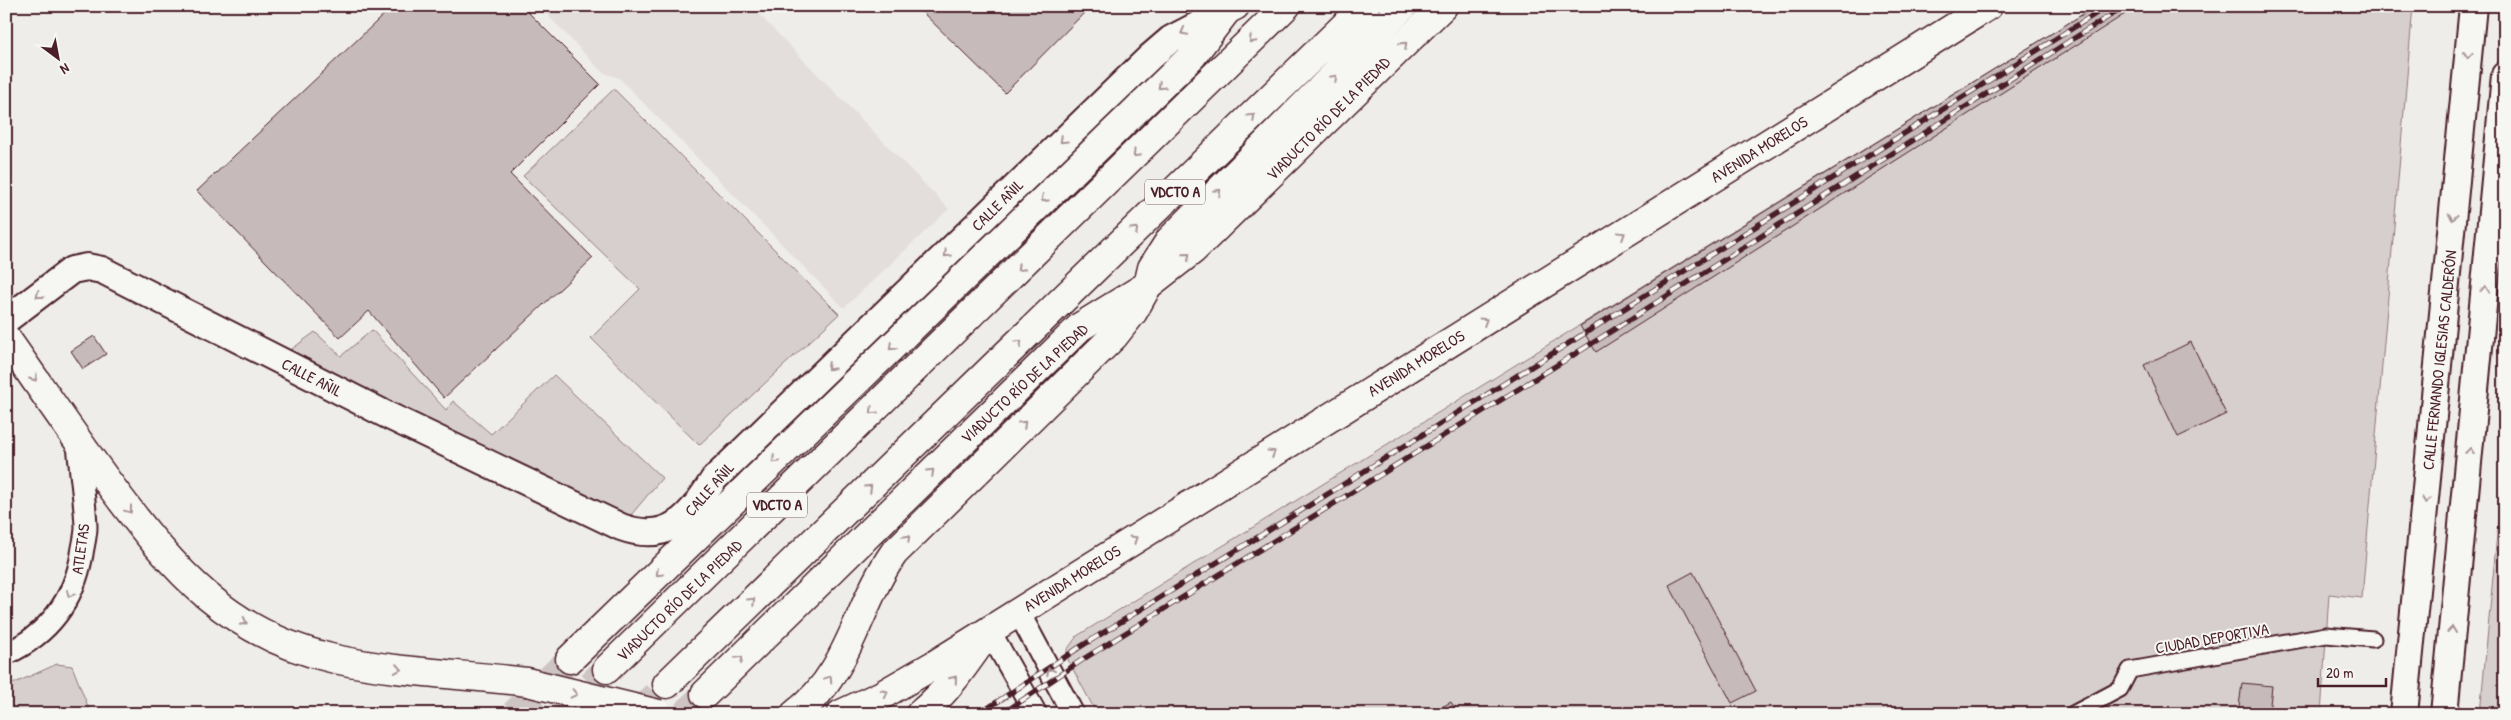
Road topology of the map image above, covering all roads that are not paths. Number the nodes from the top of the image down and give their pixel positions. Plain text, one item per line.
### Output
1 (1286, 6) edge
2 (1365, 6) edge
3 (1403, 6) edge
4 (1443, 6) edge
5 (1988, 6) edge
6 (2473, 6) edge
7 (1231, 8) edge
8 (2505, 75) edge
9 (1148, 285) junction
10 (6, 320) edge
11 (6, 338) edge
12 (78, 443) junction
13 (1018, 611) junction
14 (989, 630) junction
15 (2373, 639) dead end
16 (6, 654) edge
17 (570, 659) tunnel mouth
18 (607, 669) tunnel mouth
19 (667, 684) tunnel mouth
20 (705, 694) tunnel mouth
21 (660, 714) edge
22 (795, 714) edge
23 (840, 714) edge
24 (920, 714) edge
25 (1036, 714) edge
26 (1073, 714) edge
27 (2073, 714) edge
28 (2404, 714) edge
29 (2444, 714) edge

1 -> 18 main road, VIADUCTO RÍO DE LA PIEDAD / VDCTO A
19 -> 2 main road, VIADUCTO RÍO DE LA PIEDAD / VDCTO A
9 -> 3 main road
9 -> 4 main road, VIADUCTO RÍO DE LA PIEDAD
13 -> 5 main road, AVENIDA MORELOS
6 -> 28 street, CALLE FERNANDO IGLESIAS CALDERÓN
7 -> 10 street, CALLE AÑIL
7 -> 17 main road, VIADUCTO RÍO DE LA PIEDAD
29 -> 8 street
20 -> 9 main road, VIADUCTO RÍO DE LA PIEDAD
22 -> 9 main road
11 -> 12 main road
12 -> 16 street, ATLETAS
12 -> 21 main road, bridge
13 - 14 main road, AVENIDA MORELOS
26 -> 13 street
23 -> 14 main road, AVENIDA MORELOS
24 -> 14 main road
14 - 25 street
15 - 27 street, CIUDAD DEPORTIVA

